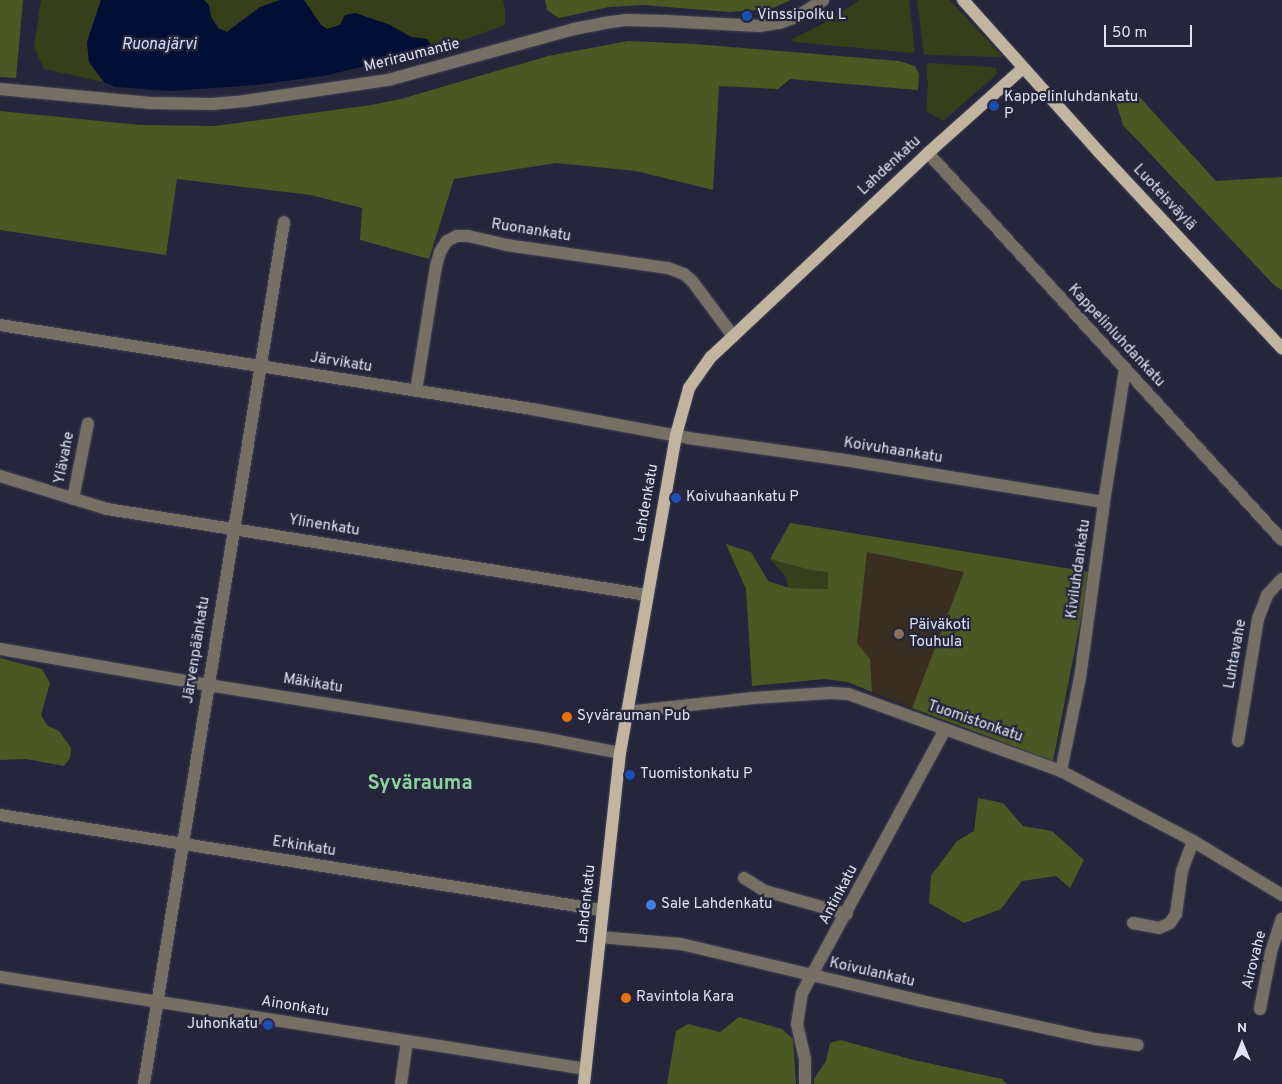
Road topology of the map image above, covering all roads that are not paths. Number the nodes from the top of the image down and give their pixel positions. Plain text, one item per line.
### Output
1 (823, 0) edge
2 (962, 0) edge
3 (1023, 68) junction
4 (0, 89) edge
5 (928, 153) junction
6 (284, 222) dead end
7 (0, 324) edge
8 (733, 336) junction
9 (1279, 340) edge
10 (260, 366) junction
11 (1125, 370) junction
12 (416, 391) junction
13 (88, 423) dead end
14 (676, 435) junction
15 (0, 476) edge
16 (73, 499) junction
17 (1104, 502) junction
18 (233, 527) junction
19 (1282, 540) edge
20 (1282, 579) edge
21 (647, 595) junction
22 (0, 649) edge
23 (208, 685) junction
24 (627, 712) junction
25 (945, 730) junction
26 (1238, 741) dead end
27 (620, 753) junction
28 (1060, 771) junction
29 (0, 815) edge
30 (1193, 842) junction
31 (182, 845) junction
32 (744, 878) dead end
33 (1282, 896) edge
34 (602, 910) junction
35 (847, 914) junction
36 (1282, 919) edge
37 (1133, 924) dead end
38 (600, 937) junction
39 (813, 976) junction
40 (0, 977) edge
41 (158, 1002) junction
42 (1260, 1009) dead end
43 (407, 1041) junction
44 (1138, 1045) dead end
45 (586, 1069) junction
46 (144, 1084) edge
47 (401, 1084) edge
48 (584, 1084) edge
49 (805, 1084) edge

1 - 4 street, Meriraumantie
2 - 3 main road, Luoteisväylä
3 - 5 main road, Lahdenkatu
3 - 9 main road, Luoteisväylä
5 - 8 main road, Lahdenkatu
5 - 11 street, Kappelinluhdankatu
6 - 10 street, Järvenpäänkatu
7 - 10 street, Järvikatu
8 - 12 street, Ruonankatu
8 - 14 main road, Lahdenkatu
10 - 12 street, Järvikatu
10 - 18 street, Järvenpäänkatu
11 - 17 street, Kiviluhdankatu
11 - 19 street, Kappelinluhdankatu
12 - 14 street, Järvikatu
13 - 16 street, Ylävahe
14 - 17 street, Koivuhaankatu
14 - 21 main road, Lahdenkatu
15 - 16 street, Ylinenkatu
16 - 18 street, Ylinenkatu
17 - 28 street, Kiviluhdankatu
18 - 21 street, Ylinenkatu
18 - 23 street, Järvenpäänkatu
20 - 26 street, Luhtavahe
21 - 24 main road, Lahdenkatu
22 - 23 street, Mäkikatu
23 - 27 street, Mäkikatu
23 - 31 street, Järvenpäänkatu
24 - 25 street, Tuomistonkatu
24 - 27 main road, Lahdenkatu
25 - 28 street, Tuomistonkatu
25 - 35 street, Antinkatu
27 - 34 main road, Lahdenkatu
28 - 30 street, Tuomistonkatu
29 - 31 street, Erkinkatu
30 - 33 street, Tuomistonkatu
30 - 37 street
31 - 34 street, Erkinkatu
31 - 41 street, Järvenpäänkatu
32 - 35 street
34 - 38 main road, Lahdenkatu
35 - 39 street, Antinkatu
36 - 42 street, Airovahe
38 - 39 street, Koivulankatu
38 - 45 main road, Lahdenkatu
39 - 44 street, Koivulankatu
39 - 49 street, Antinkatu
40 - 41 street, Ainonkatu
41 - 43 street, Ainonkatu
41 - 46 street, Järvenpäänkatu
43 - 45 street, Ainonkatu
43 - 47 street
45 - 48 main road, Lahdenkatu

